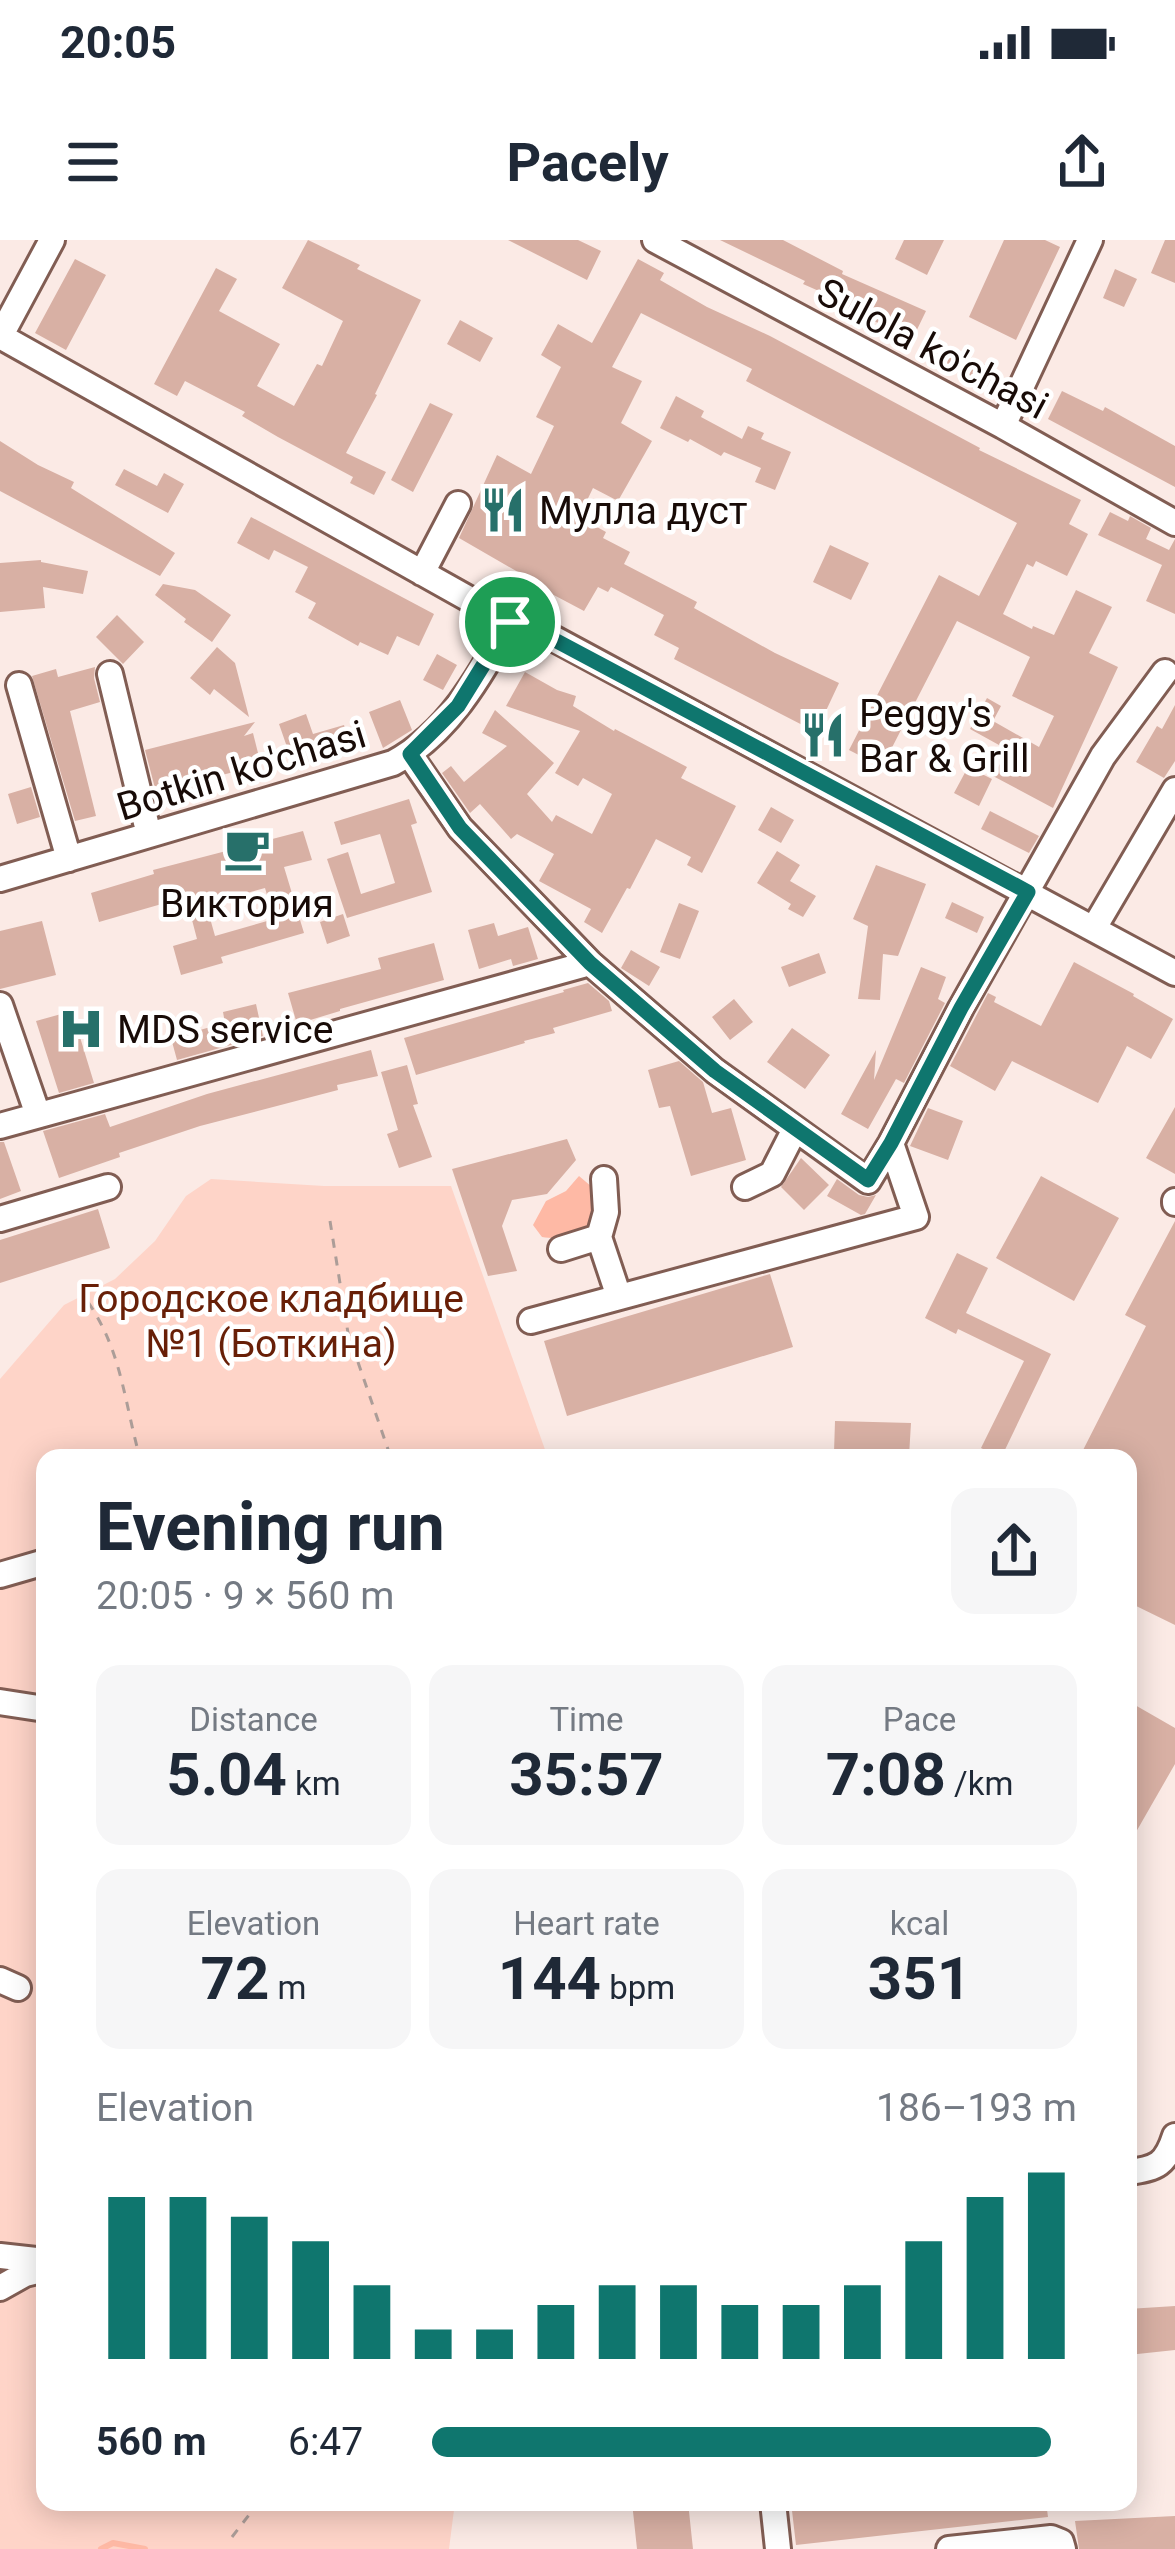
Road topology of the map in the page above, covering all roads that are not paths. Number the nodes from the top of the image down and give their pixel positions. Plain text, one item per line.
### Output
1 (52, 240) edge
2 (655, 240) edge
3 (1090, 240) edge
4 (0, 337) edge
5 (1003, 426) junction
6 (458, 504) dead end
7 (1175, 523) edge
8 (422, 573) junction
9 (510, 622) junction
10 (1166, 672) dead end
11 (110, 674) dead end
12 (19, 685) dead end
13 (410, 754) junction
14 (1175, 790) edge
15 (149, 835) junction
16 (68, 859) junction
17 (0, 879) edge
18 (1025, 897) junction
19 (1094, 928) junction
20 (590, 963) junction
21 (1175, 973) edge
22 (1175, 987) edge
23 (0, 1005) edge
24 (38, 1115) junction
25 (0, 1126) edge
26 (795, 1129) junction
27 (891, 1143) junction
28 (604, 1179) dead end
29 (108, 1187) dead end
30 (745, 1187) dead end
31 (0, 1220) edge
32 (598, 1237) junction
33 (561, 1249) dead end
34 (619, 1297) junction
35 (531, 1321) dead end
36 (36, 1565) edge
37 (0, 1575) edge
38 (0, 1702) edge
39 (36, 1708) edge
40 (1175, 2135) edge
41 (1137, 2171) edge
42 (0, 2256) edge
43 (36, 2263) edge
44 (36, 2269) edge
45 (0, 2288) edge
46 (774, 2511) edge
47 (778, 2549) edge
48 (949, 2549) edge
49 (1063, 2549) edge

1 - 4 street
2 - 5 street, Sulola ko'chasi
3 - 5 street
4 - 8 street
5 - 7 street, Sulola ko'chasi
6 - 8 street
8 - 9 street
9 - 13 street, Botkin ko'chasi
9 - 18 street
10 - 18 street
11 - 15 street
12 - 16 street
13 - 15 street, Botkin ko'chasi
13 - 20 street
14 - 19 street
15 - 16 street, Botkin ko'chasi
16 - 17 street, Botkin ko'chasi
18 - 19 street
18 - 22 street
18 - 27 street
19 - 21 street
20 - 24 street
20 - 26 street
23 - 24 street
24 - 25 street
26 - 27 street
26 - 30 street
27 - 34 street
28 - 32 street
29 - 31 street
32 - 33 street
32 - 34 street
34 - 35 street
36 - 37 street
38 - 39 street
40 - 41 street
42 - 43 street
44 - 45 street
46 - 47 street
48 - 49 street

